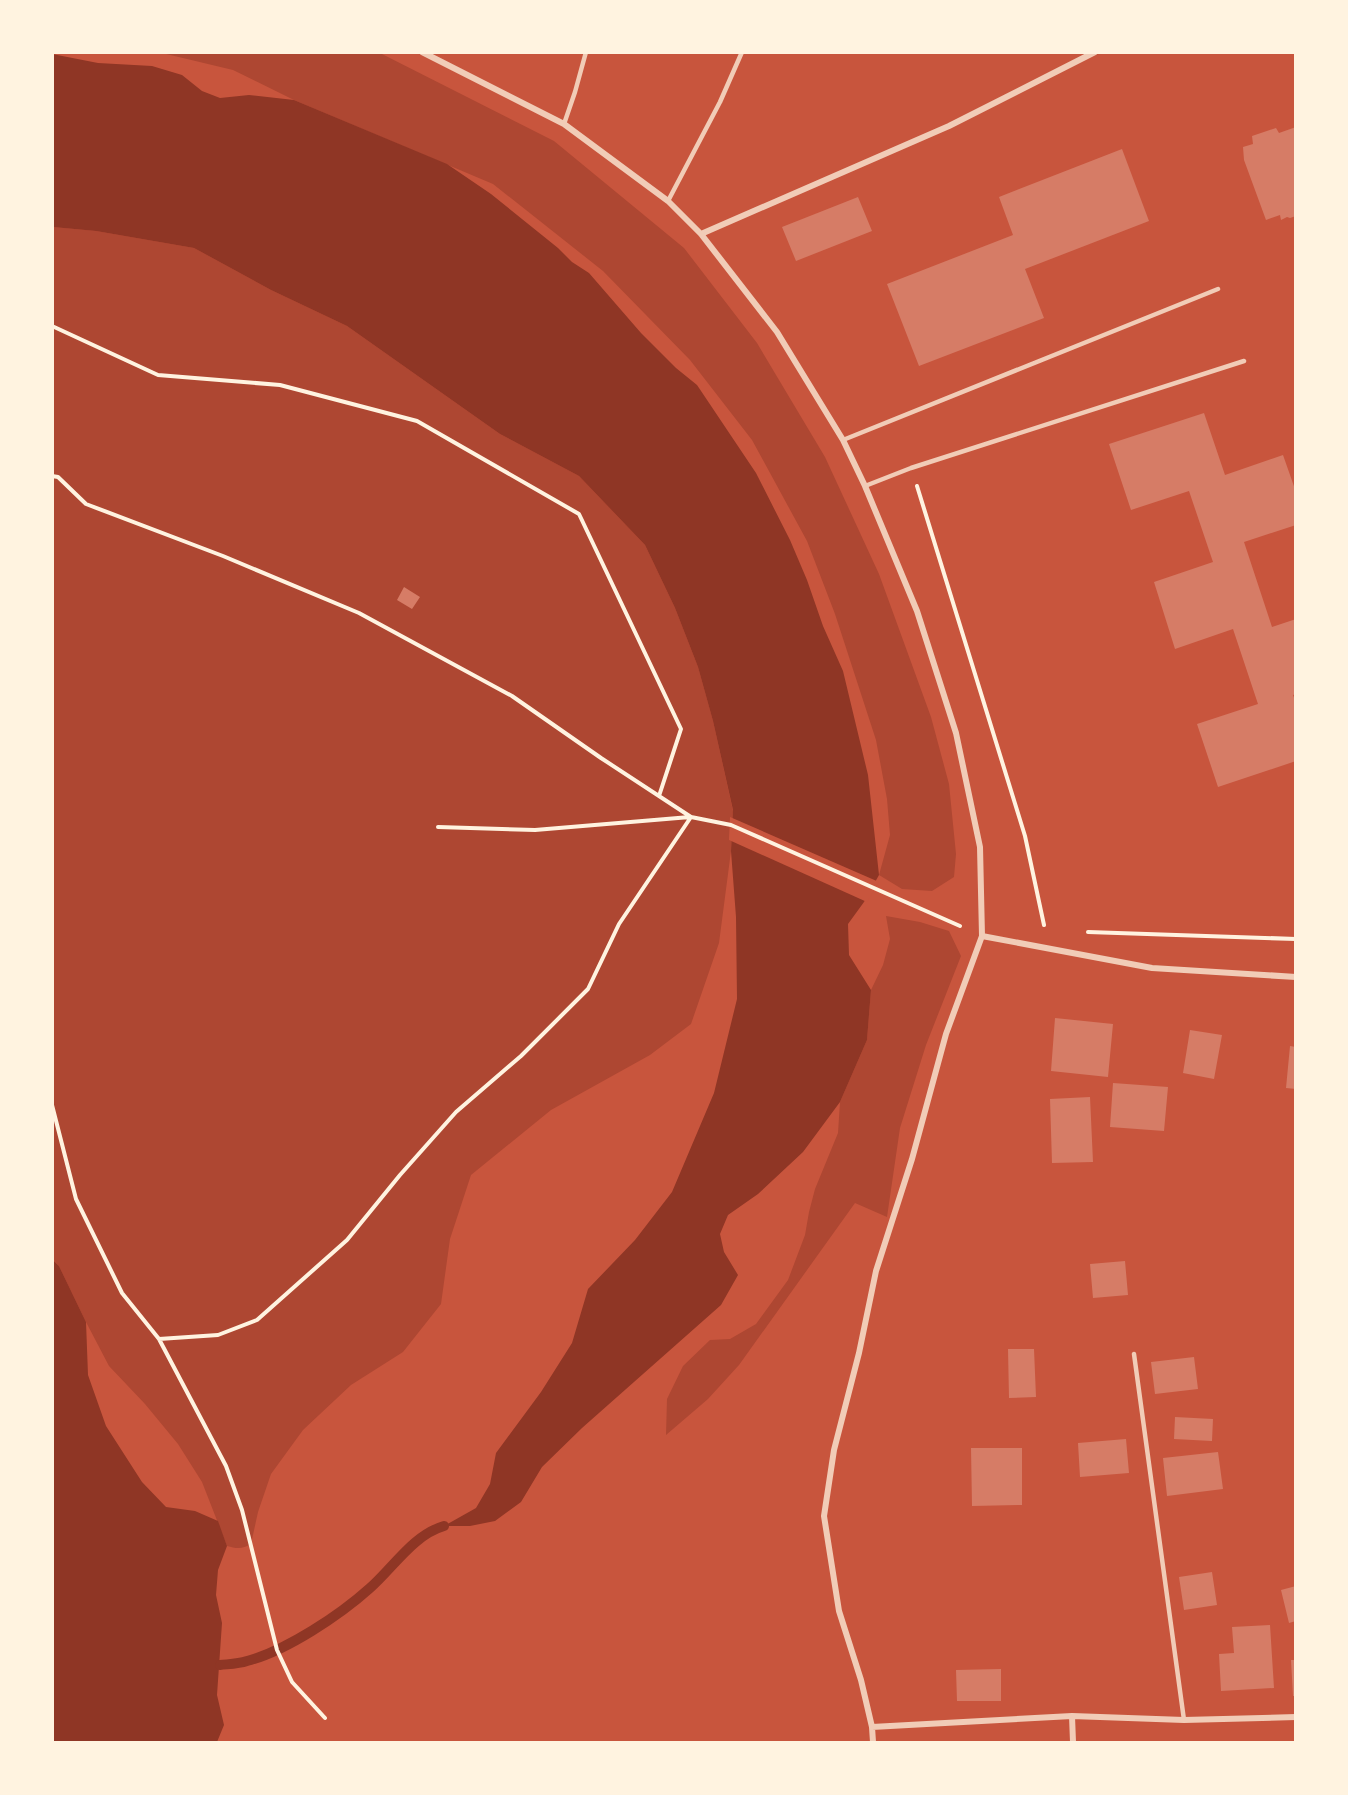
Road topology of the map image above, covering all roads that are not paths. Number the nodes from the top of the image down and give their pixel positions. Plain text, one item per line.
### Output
1 (422, 52) edge
2 (586, 52) edge
3 (742, 52) edge
4 (1095, 52) edge
5 (564, 124) junction
6 (668, 201) junction
7 (701, 234) junction
8 (1218, 289) dead end
9 (1244, 361) dead end
10 (843, 440) junction
11 (865, 486) junction
12 (982, 936) junction
13 (1296, 978) edge
14 (1134, 1354) dead end
15 (1072, 1716) junction
16 (1296, 1717) edge
17 (1184, 1720) junction
18 (872, 1727) junction
19 (873, 1743) edge
20 (1073, 1743) edge

1 - 5 street
2 - 5 lane
3 - 6 lane
4 - 7 street
5 - 6 street
6 - 7 street
7 - 10 street
8 - 10 lane
9 - 11 lane
10 - 11 street
11 - 12 street
12 - 13 street
12 - 18 street
14 - 17 lane
15 - 17 street
15 - 18 street
15 - 20 street
16 - 17 street
18 - 19 street

